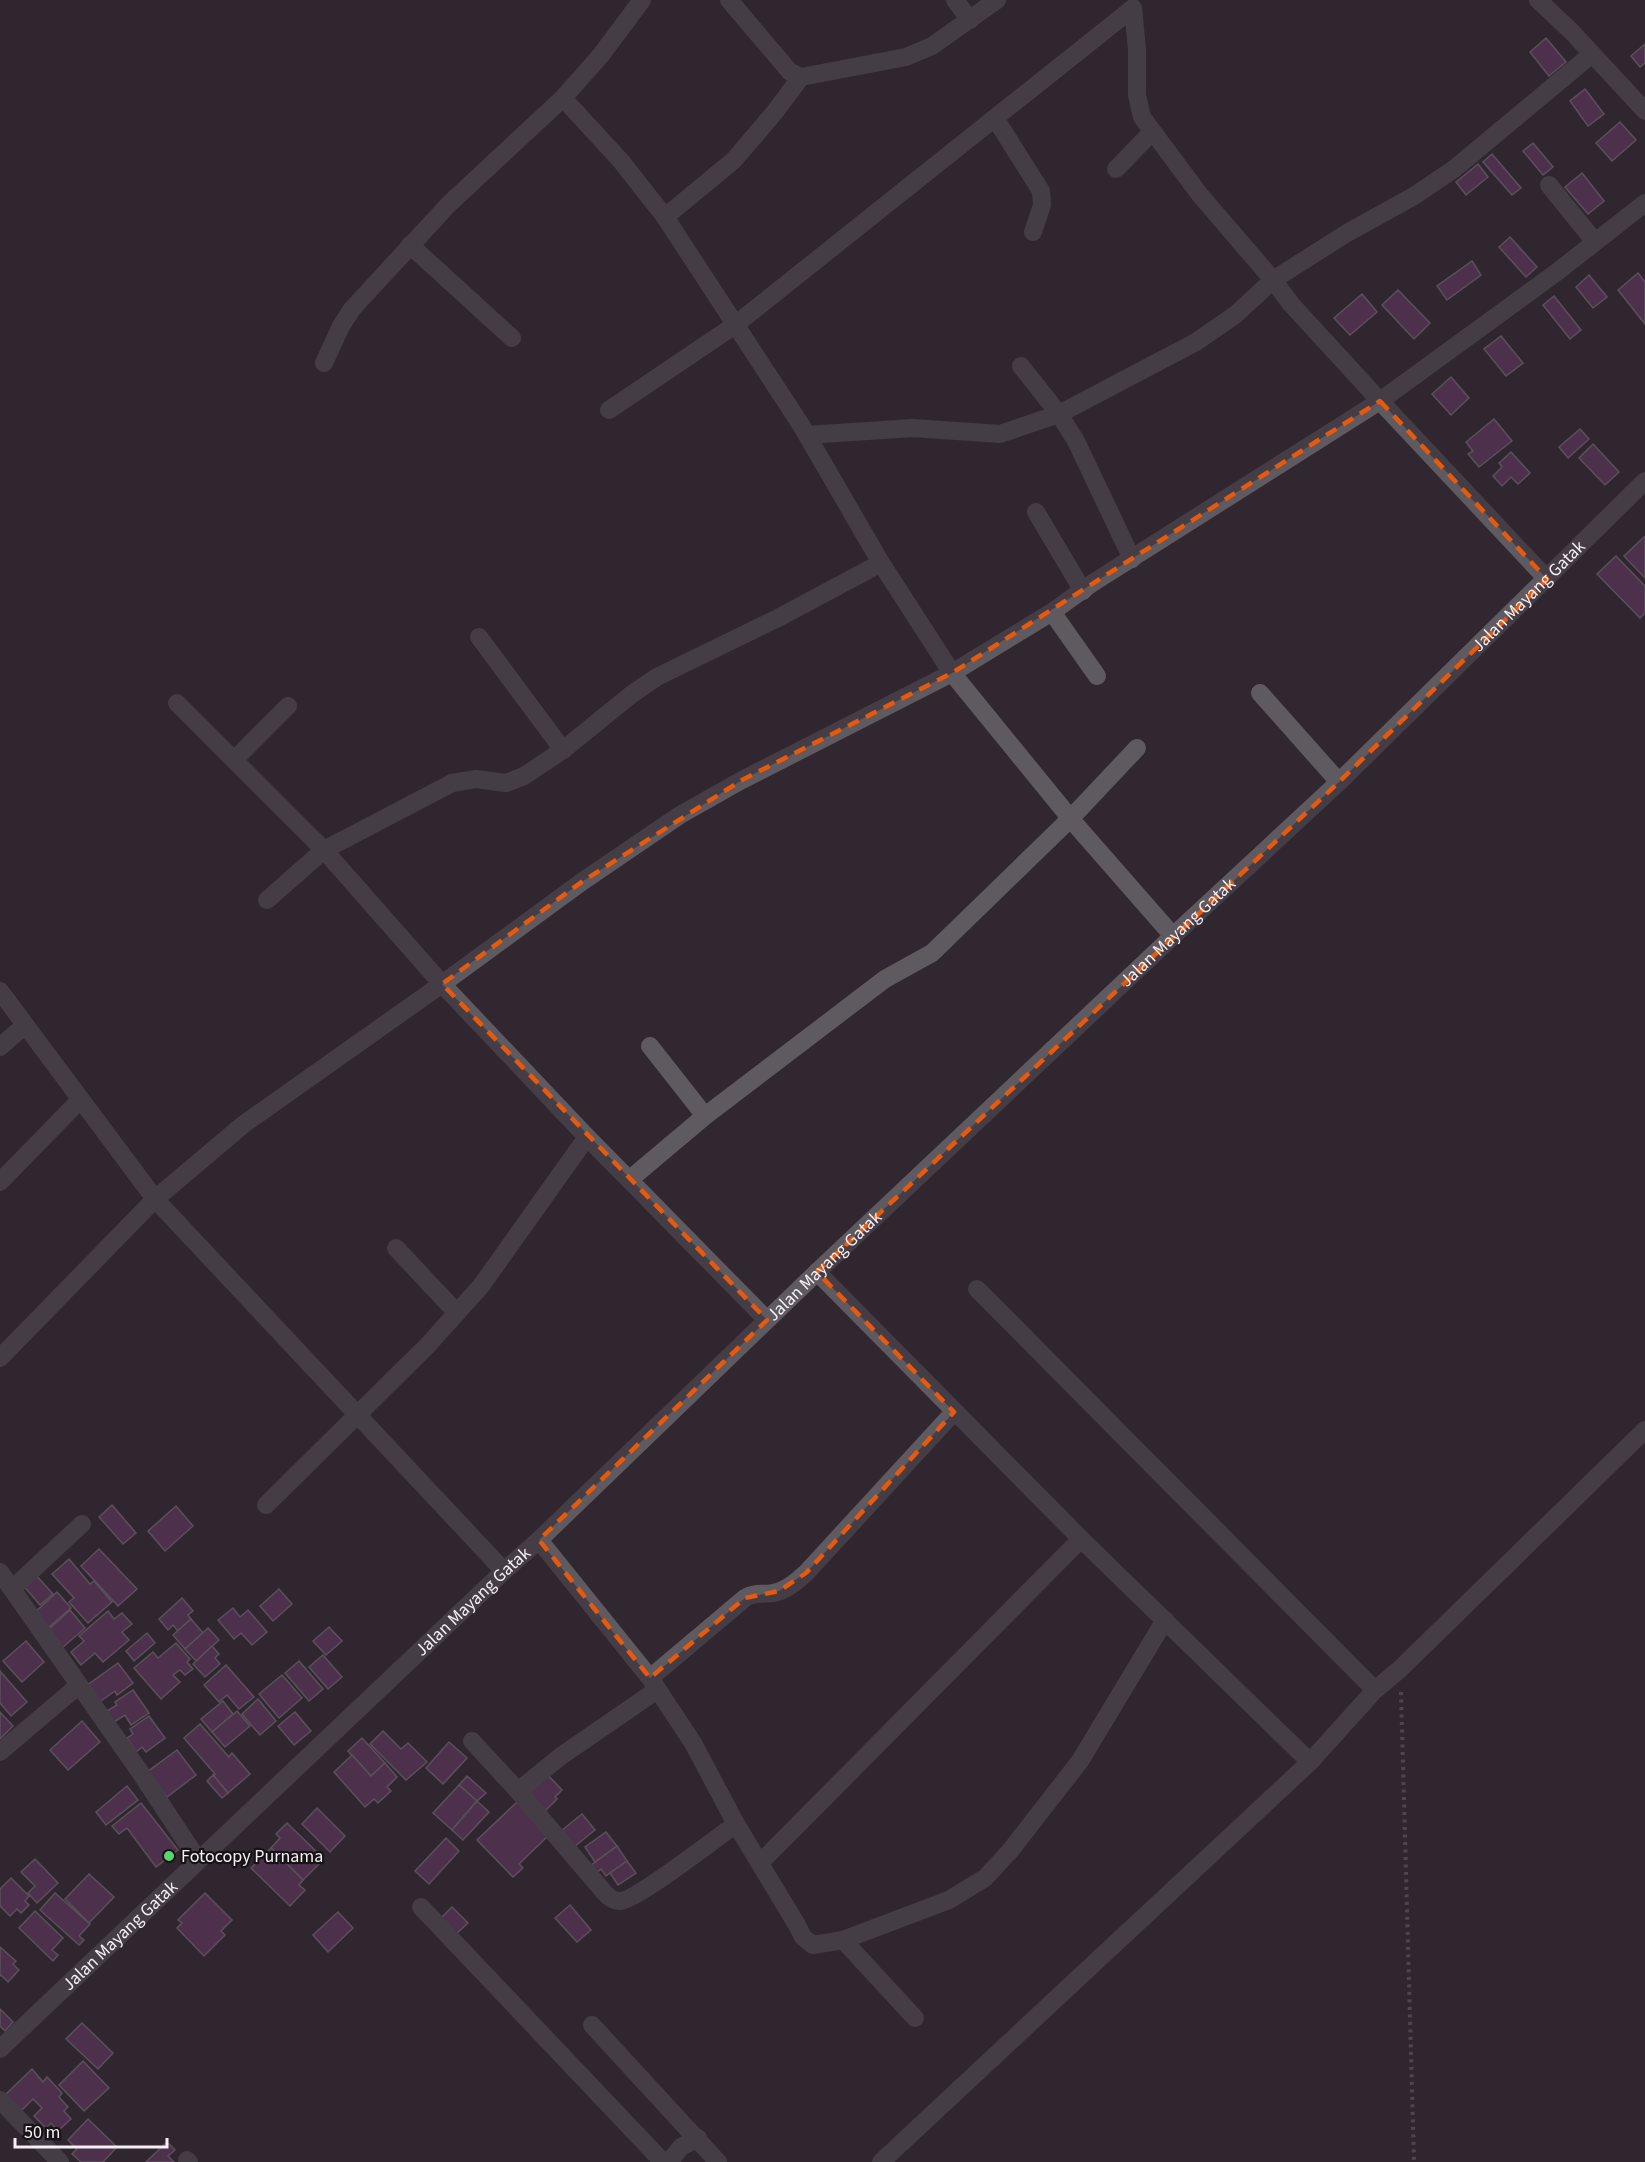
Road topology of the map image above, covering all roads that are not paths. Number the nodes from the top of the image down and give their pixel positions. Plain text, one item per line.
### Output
1 (642, 0) edge
2 (729, 0) edge
3 (954, 0) edge
4 (997, 0) edge
5 (1538, 0) edge
6 (1135, 3) edge
7 (970, 20) junction
8 (1592, 54) junction
9 (801, 77) junction
10 (563, 98) junction
11 (1645, 111) edge
12 (995, 118) junction
13 (1152, 132) junction
14 (1116, 169) dead end
15 (1549, 185) dead end
16 (1645, 202) edge
17 (664, 217) junction
18 (1033, 232) dead end
19 (1595, 242) junction
20 (410, 245) junction
21 (1273, 280) junction
22 (735, 325) junction
23 (512, 338) dead end
24 (324, 363) dead end
25 (1021, 366) dead end
26 (1380, 401) junction
27 (609, 410) dead end
28 (1059, 414) junction
29 (804, 430) junction
30 (1645, 481) edge
31 (1036, 512) dead end
32 (1132, 558) junction
33 (881, 563) junction
34 (1547, 579) junction
35 (1083, 591) junction
36 (1052, 612) junction
37 (479, 637) dead end
38 (952, 673) junction
39 (1097, 676) dead end
40 (1260, 693) dead end
41 (177, 703) dead end
42 (288, 706) dead end
43 (1137, 748) dead end
44 (563, 750) junction
45 (234, 760) junction
46 (1339, 782) junction
47 (1071, 818) junction
48 (324, 850) junction
49 (267, 900) dead end
50 (1173, 936) junction
51 (442, 984) junction
52 (0, 992) edge
53 (25, 1025) junction
54 (650, 1046) dead end
55 (0, 1047) edge
56 (80, 1100) junction
57 (705, 1116) junction
58 (586, 1137) junction
59 (629, 1180) junction
60 (0, 1182) edge
61 (155, 1199) junction
62 (396, 1248) dead end
63 (817, 1272) junction
64 (977, 1289) dead end
65 (457, 1313) junction
66 (767, 1320) junction
67 (0, 1358) edge
68 (954, 1412) junction
69 (357, 1415) junction
70 (1645, 1430) edge
71 (266, 1505) dead end
72 (82, 1524) dead end
73 (1081, 1539) junction
74 (540, 1540) junction
75 (504, 1571) junction
76 (0, 1572) edge
77 (12, 1589) junction
78 (1166, 1620) junction
79 (653, 1684) junction
80 (79, 1685) junction
81 (1375, 1690) junction
82 (472, 1741) dead end
83 (0, 1752) edge
84 (1310, 1762) junction
85 (518, 1791) junction
86 (736, 1824) junction
87 (198, 1860) junction
88 (760, 1863) junction
89 (421, 1906) dead end
90 (843, 1940) junction
91 (915, 2018) dead end
92 (592, 2025) dead end
93 (0, 2049) edge
94 (0, 2100) edge
95 (698, 2138) junction
96 (60, 2162) edge
97 (663, 2162) edge
98 (669, 2162) edge
99 (718, 2162) edge
100 (881, 2162) edge

1 - 10 street
2 - 9 street
3 - 7 street
4 - 7 street
5 - 8 street
6 - 12 street
6 - 13 street
7 - 9 street
8 - 11 street
8 - 21 street
9 - 17 street
10 - 17 street
10 - 20 street
12 - 18 street
12 - 22 street
13 - 14 street
13 - 21 street
15 - 19 street
16 - 19 street
17 - 22 street
19 - 26 street
20 - 23 street
20 - 24 street
21 - 26 street
21 - 28 street
22 - 27 street
22 - 29 street
25 - 28 street
26 - 32 street
26 - 34 street
28 - 29 street
28 - 32 street
29 - 33 street
30 - 34 street, Jalan Mayang Gatak
31 - 35 street
32 - 35 street
33 - 38 street
33 - 44 street
34 - 46 street, Jalan Mayang Gatak
35 - 36 street
36 - 38 street
36 - 39 street
37 - 44 street
38 - 47 street
38 - 51 street
40 - 46 street
41 - 45 street
42 - 45 street
43 - 47 street
44 - 48 street
45 - 48 street
46 - 50 street, Jalan Mayang Gatak
47 - 50 street
47 - 57 street
48 - 49 street
48 - 51 street
50 - 63 street, Jalan Mayang Gatak
51 - 58 street
51 - 61 street
52 - 53 street
53 - 55 street
53 - 56 street
54 - 57 street
56 - 60 street
56 - 61 street
57 - 59 street
58 - 59 street
58 - 65 street
59 - 66 street
61 - 67 street
61 - 69 street
62 - 65 street
63 - 66 street, Jalan Mayang Gatak
63 - 68 street
64 - 81 street
65 - 69 street
66 - 74 street, Jalan Mayang Gatak
68 - 73 street
68 - 79 street
69 - 71 street
69 - 75 street
70 - 81 street
72 - 77 street
73 - 78 street
73 - 88 street
74 - 75 street, Jalan Mayang Gatak
74 - 79 street
75 - 87 street, Jalan Mayang Gatak
76 - 77 street
77 - 80 street
78 - 84 street
78 - 90 street
79 - 85 street
79 - 86 street
80 - 83 street
80 - 87 street
81 - 84 street
82 - 85 street
84 - 100 street
85 - 86 street
86 - 88 street
87 - 93 street, Jalan Mayang Gatak
88 - 90 street
89 - 97 street
90 - 91 street
92 - 95 street
94 - 96 street
95 - 98 street
95 - 99 street

